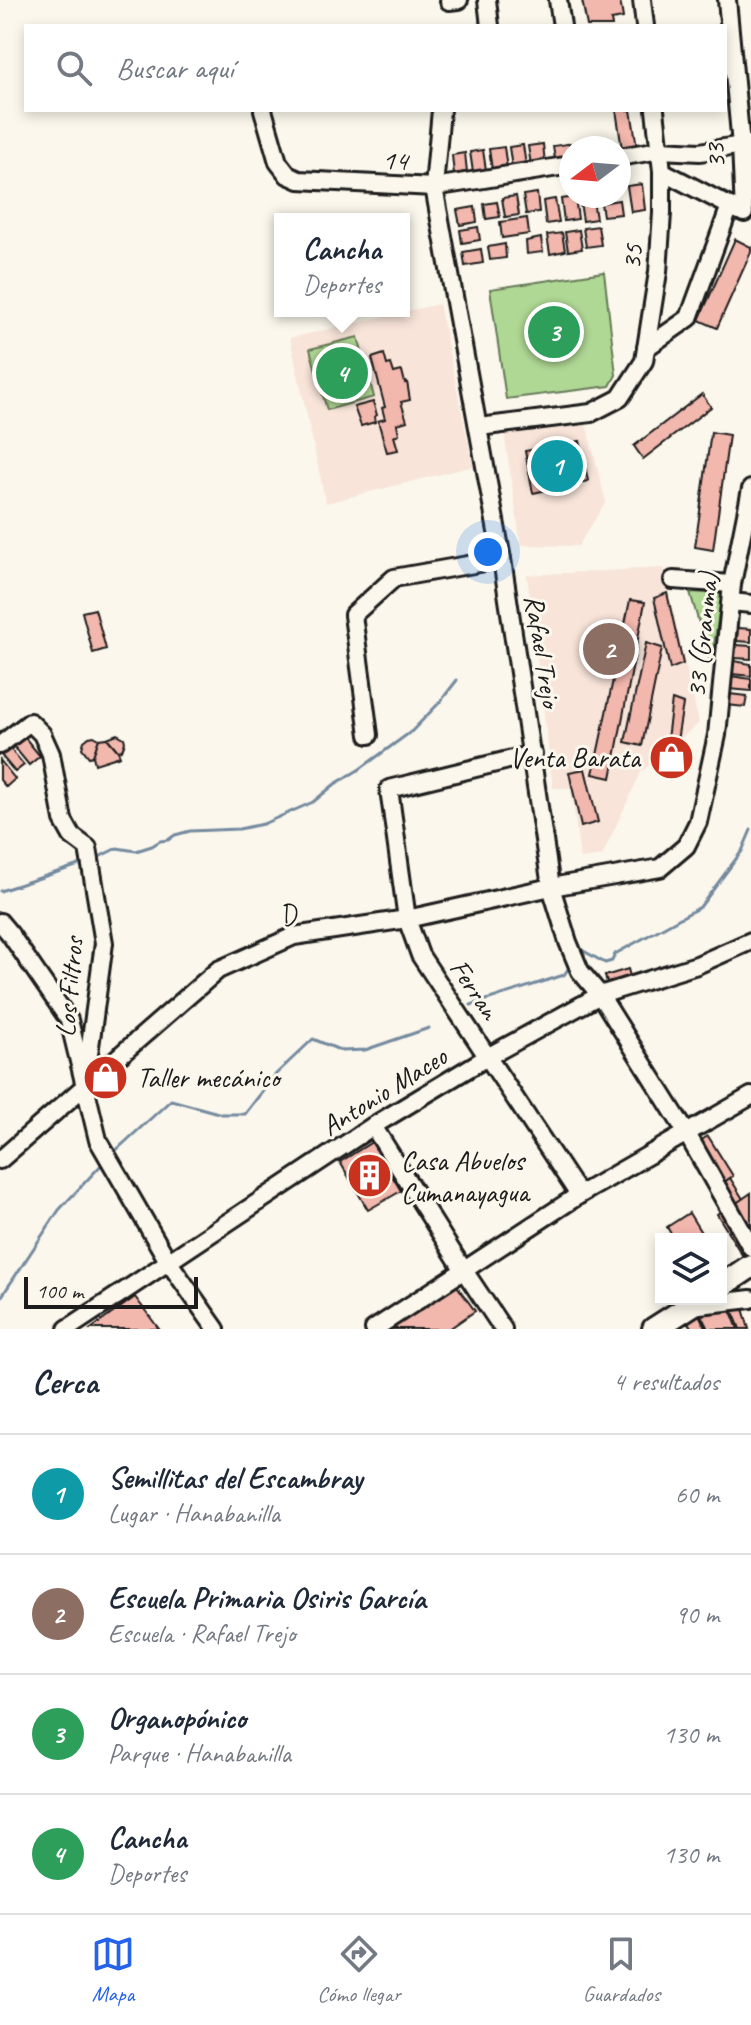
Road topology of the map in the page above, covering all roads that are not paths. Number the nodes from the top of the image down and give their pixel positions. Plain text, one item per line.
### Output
1 (487, 0) edge
2 (558, 0) edge
3 (642, 0) edge
4 (727, 0) edge
5 (490, 24) edge
6 (562, 24) edge
7 (645, 24) edge
8 (264, 112) edge
9 (441, 112) edge
10 (655, 112) edge
11 (746, 144) edge
12 (660, 150) junction
13 (631, 155) edge
14 (559, 167) edge
15 (662, 171) junction
16 (434, 187) junction
17 (742, 212) edge
18 (645, 354) junction
19 (479, 427) junction
20 (751, 489) edge
21 (502, 559) junction
22 (673, 580) dead end
23 (732, 584) junction
24 (731, 602) junction
25 (751, 604) edge
26 (369, 735) dead end
27 (0, 745) edge
28 (533, 754) junction
29 (660, 868) joint
30 (551, 887) junction
31 (407, 919) junction
32 (3, 933) edge
33 (750, 943) edge
34 (600, 995) junction
35 (489, 1056) junction
36 (85, 1085) junction
37 (751, 1096) edge
38 (373, 1126) junction
39 (686, 1132) junction
40 (0, 1160) edge
41 (579, 1195) junction
42 (751, 1247) edge
43 (168, 1261) junction
44 (751, 1266) edge
45 (463, 1269) junction
46 (727, 1282) edge
47 (751, 1299) edge
48 (727, 1301) edge
49 (693, 1305) edge
50 (67, 1329) edge
51 (216, 1329) edge
52 (374, 1329) edge
53 (503, 1329) edge
54 (654, 1329) edge

1 - 5 street
2 - 6 street
3 - 7 street
4 - 11 street, 33
8 - 16 street, 14
9 - 16 street, Rafael Trejo
10 - 12 street, 35
11 - 12 street
11 - 17 street, 33
12 - 13 street
12 - 15 street, 35
14 - 16 street, 14
15 - 17 street
15 - 18 street, 35
16 - 19 street, Rafael Trejo
17 - 18 street
18 - 19 street
19 - 21 street, Rafael Trejo
20 - 23 street, 33 (Granma)
21 - 26 street
21 - 28 street, Rafael Trejo
22 - 23 street
23 - 24 street, 33 (Granma)
24 - 25 street
24 - 29 street, 33 (Granma)
27 - 36 street, Los Filtros
28 - 30 street, Rafael Trejo
28 - 31 street, Ferran
29 - 30 street, D
30 - 31 street, D
30 - 34 street, Rafael Trejo
31 - 35 street, Ferran
31 - 36 street, D
32 - 36 street
33 - 34 street, Antonio Maceo
34 - 35 street, Antonio Maceo
34 - 39 street, Rafael Trejo
35 - 38 street, Antonio Maceo
35 - 41 street, Ferran
36 - 40 street, D
36 - 43 street
37 - 39 street
38 - 43 street, Antonio Maceo
38 - 45 street
39 - 41 street
39 - 42 street, Rafael Trejo
41 - 45 street
43 - 50 street, Antonio Maceo
43 - 51 street
44 - 46 main road
45 - 52 street
45 - 53 street
47 - 48 street
49 - 54 main road

